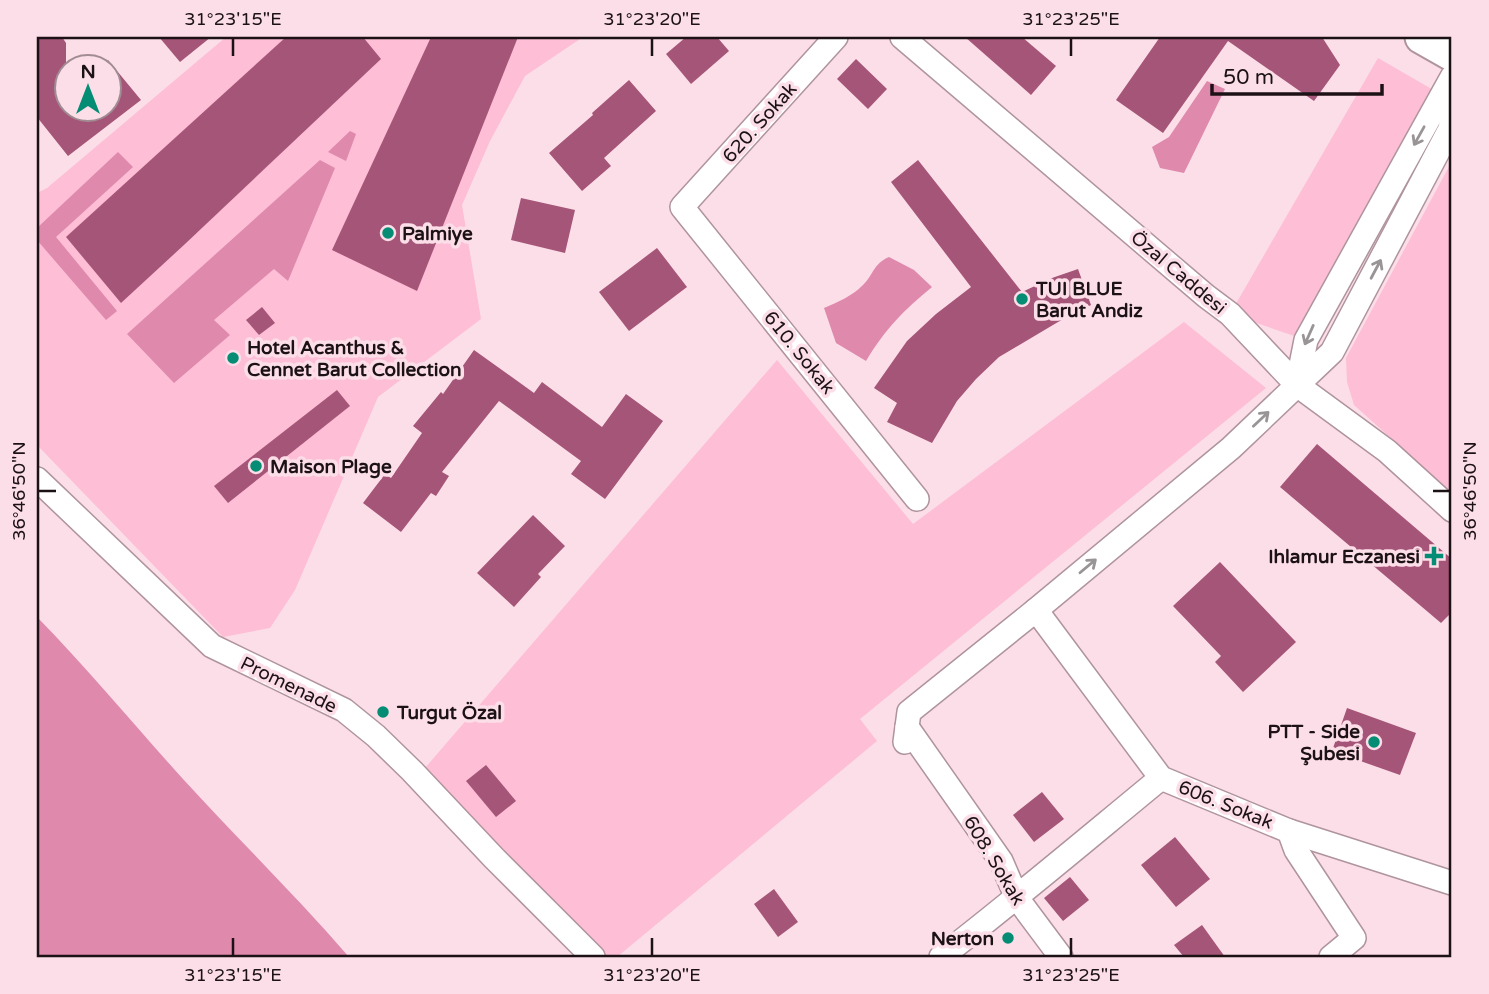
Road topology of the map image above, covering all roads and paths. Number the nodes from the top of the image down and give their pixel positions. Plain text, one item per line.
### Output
1 (835, 37) edge
2 (902, 37) edge
3 (1422, 37) edge
4 (1452, 54) edge
5 (1452, 77) edge
6 (1452, 117) edge
7 (682, 207) joint
8 (1297, 385) junction
9 (37, 479) edge
10 (917, 499) dead end
11 (1452, 510) edge
12 (1036, 610) junction
13 (1161, 778) junction
14 (1289, 831) junction
15 (1452, 883) edge
16 (1017, 898) junction
17 (593, 957) edge
18 (942, 957) edge
19 (1061, 957) edge
20 (1331, 957) edge

1 - 7 street, 620. Sokak
2 - 8 street, Özal Caddesi
3 - 4 main road
5 -> 8 street
8 -> 6 street
7 - 10 street, 610. Sokak
8 - 11 street, Özal Caddesi
12 -> 8 street
9 - 17 street, Promenade
12 - 13 street, 606. Sokak
12 - 16 street, 608. Sokak
13 - 14 street, 606. Sokak
13 - 16 street
14 - 15 street
14 - 20 street, 606. Sokak
16 - 18 street
16 - 19 street, 608. Sokak

